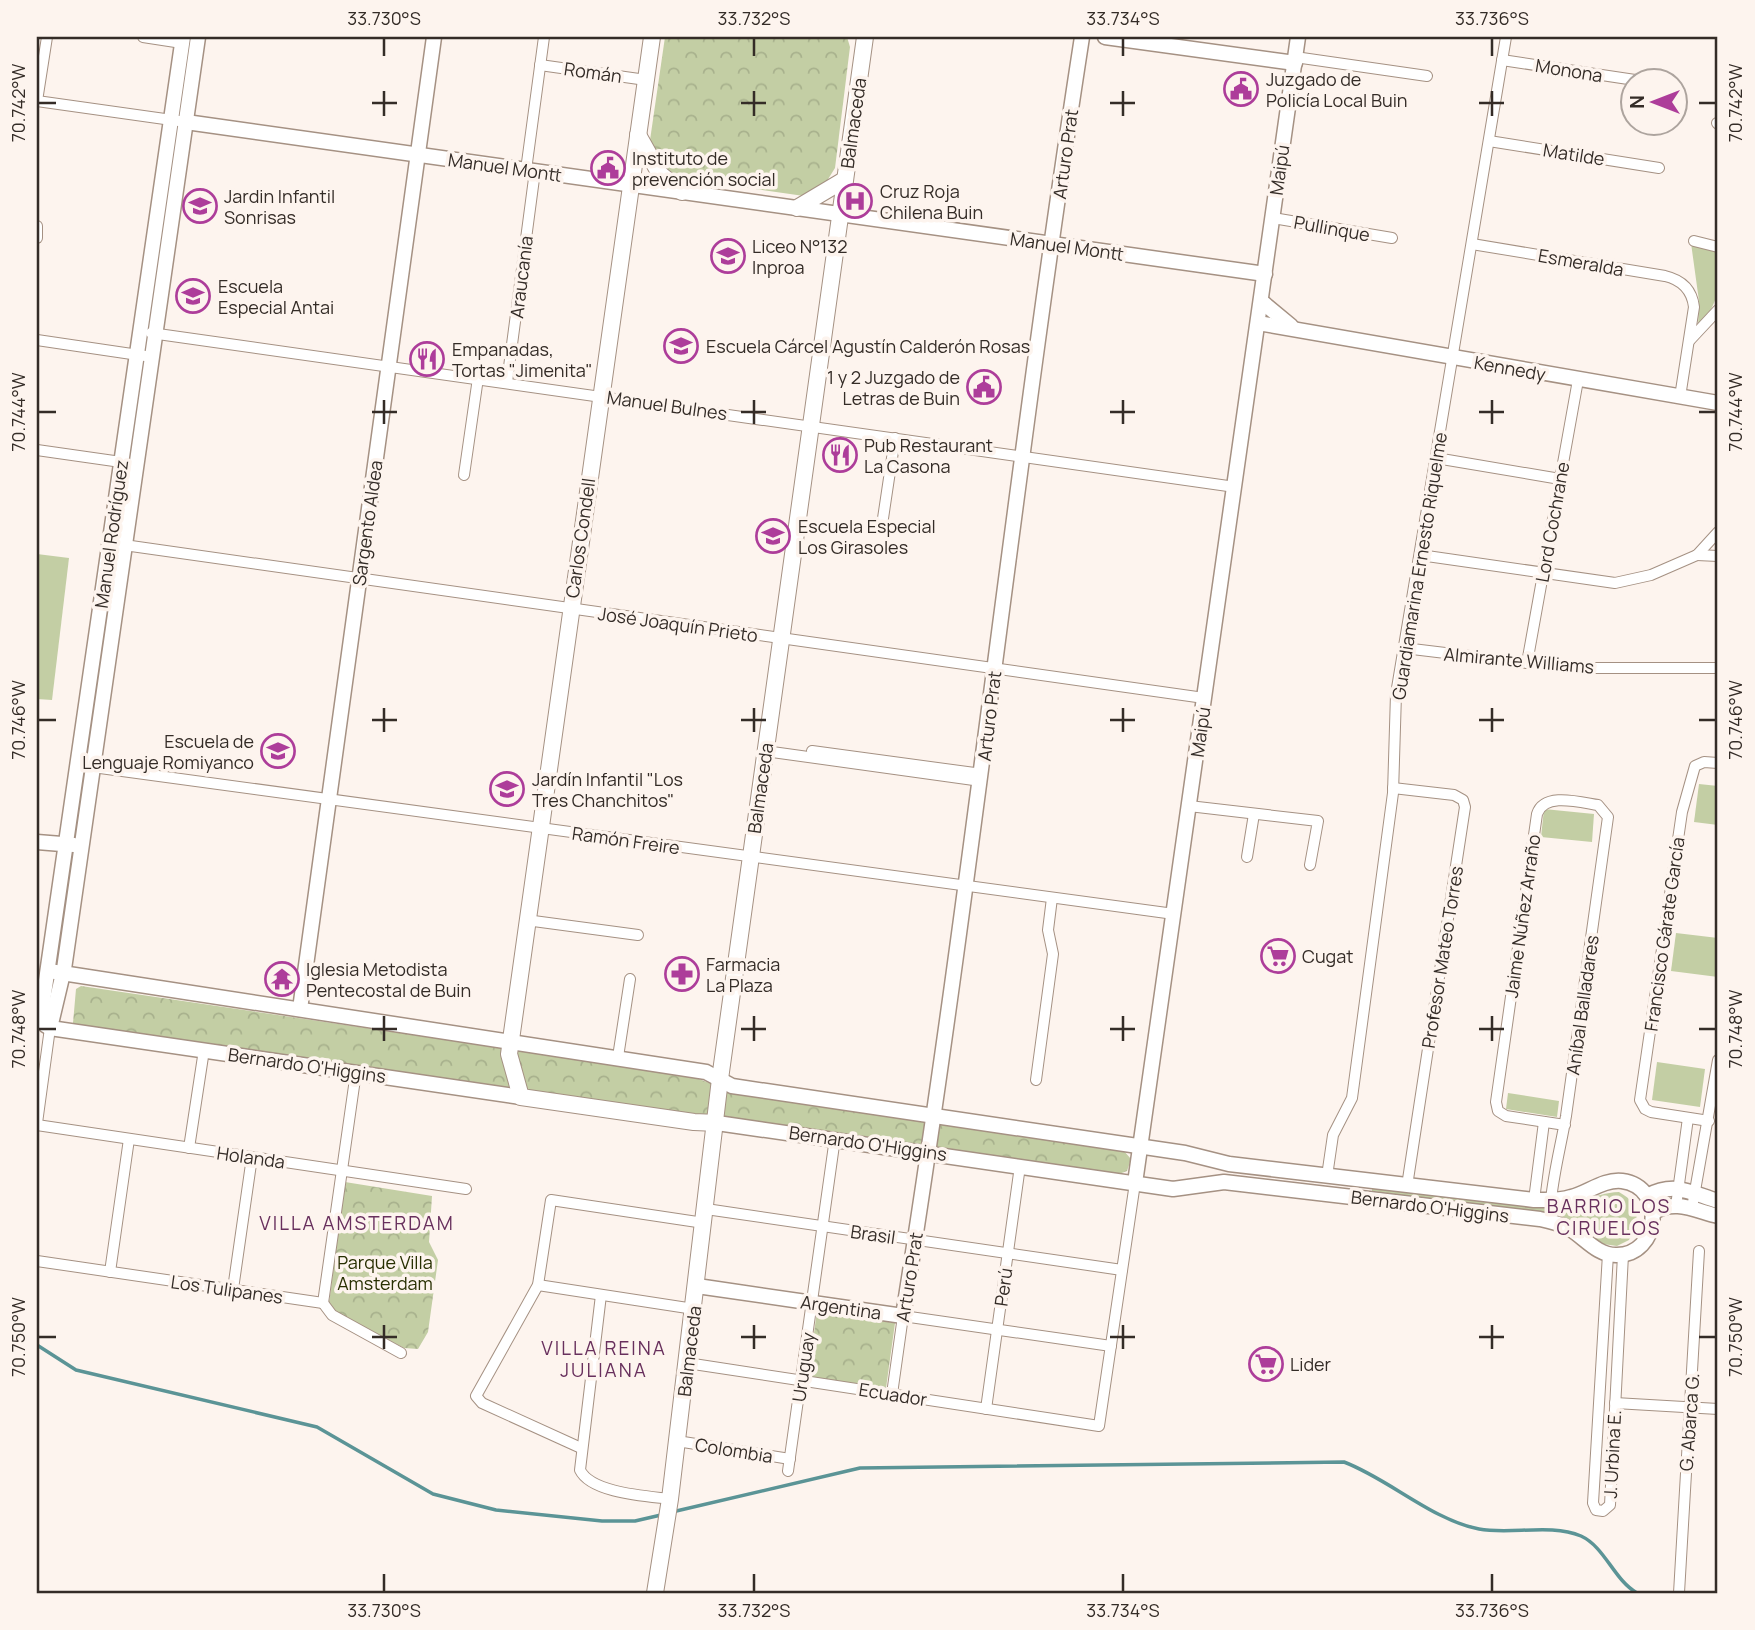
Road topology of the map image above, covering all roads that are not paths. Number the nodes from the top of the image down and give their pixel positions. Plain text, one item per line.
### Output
1 (47, 37) edge
2 (143, 37) edge
3 (198, 37) edge
4 (434, 37) edge
5 (544, 37) edge
6 (652, 37) edge
7 (1082, 37) edge
8 (1105, 37) edge
9 (1298, 37) edge
10 (1506, 37) edge
11 (182, 40) edge
12 (862, 41) edge
13 (1295, 60) junction
14 (1502, 60) junction
15 (540, 65) junction
16 (1427, 76) dead end
17 (1618, 77) edge
18 (646, 80) junction
19 (37, 101) edge
20 (178, 121) junction
21 (638, 135) junction
22 (1489, 141) junction
23 (418, 155) junction
24 (1659, 168) dead end
25 (530, 170) junction
26 (844, 180) junction
27 (630, 185) junction
28 (682, 192) junction
29 (797, 208) junction
30 (839, 214) junction
31 (1273, 218) junction
32 (38, 226) edge
33 (37, 238) edge
34 (1392, 238) dead end
35 (1694, 242) dead end
36 (1052, 244) junction
37 (1472, 244) junction
38 (1718, 247) edge
39 (1265, 274) junction
40 (1261, 301) junction
41 (1718, 310) edge
42 (1258, 323) junction
43 (1302, 331) junction
44 (148, 333) junction
45 (37, 340) edge
46 (1689, 340) junction
47 (144, 356) junction
48 (1453, 358) junction
49 (389, 366) junction
50 (478, 378) junction
51 (1577, 380) junction
52 (507, 382) junction
53 (600, 395) junction
54 (1680, 397) junction
55 (1718, 403) edge
56 (810, 426) junction
57 (895, 438) junction
58 (37, 450) edge
59 (1022, 456) junction
60 (1436, 458) junction
61 (121, 462) junction
62 (464, 475) dead end
63 (1560, 479) junction
64 (1235, 487) junction
65 (882, 525) dead end
66 (1718, 532) edge
67 (117, 544) junction
68 (1420, 555) junction
69 (1697, 555) junction
70 (1718, 556) edge
71 (1543, 574) junction
72 (360, 579) junction
73 (570, 608) junction
74 (780, 638) junction
75 (1404, 648) junction
76 (1528, 663) junction
77 (996, 668) junction
78 (1718, 668) edge
79 (1204, 698) junction
80 (765, 748) junction
81 (1718, 763) edge
82 (85, 766) junction
83 (981, 777) junction
84 (1393, 788) junction
85 (330, 798) junction
86 (1542, 804) joint
87 (1189, 806) junction
88 (1254, 814) junction
89 (539, 828) junction
90 (37, 842) edge
91 (74, 845) junction
92 (750, 857) junction
93 (1247, 857) dead end
94 (1310, 865) dead end
95 (966, 887) junction
96 (1052, 898) junction
97 (1174, 914) junction
98 (526, 920) junction
99 (638, 935) dead end
100 (56, 972) junction
101 (630, 979) dead end
102 (44, 989) junction
103 (37, 1007) edge
104 (300, 1009) junction
105 (50, 1028) junction
106 (509, 1040) junction
107 (204, 1050) junction
108 (618, 1057) junction
109 (1718, 1060) edge
110 (356, 1072) junction
111 (720, 1079) junction
112 (1035, 1080) dead end
113 (521, 1097) junction
114 (932, 1116) junction
115 (1688, 1118) junction
116 (1709, 1121) junction
117 (1544, 1122) junction
118 (717, 1123) junction
119 (37, 1124) edge
120 (1565, 1125) junction
121 (835, 1138) junction
122 (129, 1139) junction
123 (1141, 1147) junction
124 (189, 1148) junction
125 (928, 1152) junction
126 (252, 1157) junction
127 (1020, 1166) junction
128 (342, 1171) junction
129 (1327, 1176) junction
130 (1363, 1181) junction
131 (1135, 1183) junction
132 (1407, 1185) junction
133 (1432, 1188) junction
134 (1679, 1188) junction
135 (466, 1189) dead end
136 (1695, 1191) junction
137 (1647, 1196) junction
138 (1361, 1198) junction
139 (1534, 1200) junction
140 (1552, 1200) junction
141 (1718, 1201) edge
142 (1430, 1206) junction
143 (1676, 1206) junction
144 (1692, 1208) junction
145 (1653, 1213) junction
146 (705, 1216) junction
147 (1718, 1216) edge
148 (822, 1226) junction
149 (915, 1240) junction
150 (1699, 1251) dead end
151 (1007, 1254) junction
152 (1616, 1255) junction
153 (37, 1261) edge
154 (1122, 1270) junction
155 (110, 1272) junction
156 (538, 1285) junction
157 (696, 1286) junction
158 (233, 1289) junction
159 (601, 1295) junction
160 (323, 1303) junction
161 (812, 1303) junction
162 (694, 1309) junction
163 (903, 1316) junction
164 (997, 1330) junction
165 (1111, 1346) junction
166 (401, 1353) dead end
167 (687, 1363) junction
168 (801, 1380) junction
169 (892, 1394) junction
170 (1615, 1403) junction
171 (1689, 1407) junction
172 (986, 1409) junction
173 (1718, 1409) edge
174 (1099, 1426) joint
175 (677, 1441) junction
176 (581, 1448) junction
177 (790, 1459) junction
178 (788, 1471) dead end
179 (669, 1509) junction
180 (655, 1593) edge
181 (1679, 1593) edge

1 - 19 street
2 - 11 street
3 - 20 street, Manuel Rodríguez
4 - 23 street, Sargento Aldea
5 - 15 street, Román
6 - 18 main road, Carlos Condell
7 - 36 street, Arturo Prat
8 - 13 street
9 - 13 street, Maipú
10 - 14 street, Guardiamarina Ernesto Riquelme
11 - 20 street, Manuel Rodríguez
12 - 26 main road, Balmaceda
13 - 16 street
13 - 31 street, Maipú
14 - 17 street, Monona
14 - 22 street, Guardiamarina Ernesto Riquelme
15 - 18 street, Román
15 - 25 street, Román
18 - 21 main road, Carlos Condell
19 - 20 street, Manuel Montt
20 - 23 street, Manuel Montt
20 - 44 street, Manuel Rodríguez
21 - 27 main road, Carlos Condell
21 - 28 main road
22 - 24 street, Matilde
22 - 37 street, Guardiamarina Ernesto Riquelme
23 - 25 street, Manuel Montt
23 - 49 street, Sargento Aldea
25 - 27 street, Manuel Montt
25 - 52 street, Araucanía
26 - 29 main road
26 - 30 main road, Balmaceda
27 - 28 street, Manuel Montt
27 - 53 main road, Carlos Condell
28 - 29 street, Manuel Montt
29 - 30 street, Manuel Montt
30 - 36 street, Manuel Montt
30 - 56 main road, Balmaceda
31 - 34 street, Pullinque
31 - 39 street, Maipú
32 - 33 street
35 - 38 street
36 - 39 street, Manuel Montt
36 - 59 street, Arturo Prat
37 - 46 street, Esmeralda
37 - 48 street, Guardiamarina Ernesto Riquelme
39 - 40 street, Maipú
40 - 42 street, Maipú
40 - 43 street, Kennedy
41 - 46 street
42 - 43 street, Kennedy
42 - 64 street, Maipú
43 - 48 street, Kennedy
44 - 47 street, Manuel Rodríguez
44 - 49 street, Manuel Bulnes
45 - 47 street
46 - 54 street
47 - 61 street, Manuel Rodríguez
47 - 67 street, Manuel Rodríguez
48 - 51 street, Kennedy
48 - 60 street, Guardiamarina Ernesto Riquelme
49 - 50 street, Manuel Bulnes
49 - 72 street, Sargento Aldea
50 - 52 street, Manuel Bulnes
50 - 62 street
51 - 54 street, Kennedy
51 - 63 street, Lord Cochrane
52 - 53 street, Manuel Bulnes
53 - 56 street, Manuel Bulnes
53 - 73 main road, Carlos Condell
54 - 55 street, Kennedy
56 - 57 street, Manuel Bulnes
56 - 74 main road, Balmaceda
57 - 59 street, Manuel Bulnes
57 - 65 street
58 - 61 street
59 - 64 street, Manuel Bulnes
59 - 77 street, Arturo Prat
60 - 63 street
60 - 68 street, Guardiamarina Ernesto Riquelme
61 - 67 street, Manuel Rodríguez
63 - 71 street, Lord Cochrane
64 - 79 street, Maipú
66 - 69 street
67 - 72 street, José Joaquín Prieto
67 - 82 street, Manuel Rodríguez
68 - 71 street
68 - 75 street, Guardiamarina Ernesto Riquelme
69 - 70 street
69 - 71 street
71 - 76 street, Lord Cochrane
72 - 73 street, José Joaquín Prieto
72 - 85 street, Sargento Aldea
73 - 74 street, José Joaquín Prieto
73 - 89 main road, Carlos Condell
74 - 77 street, José Joaquín Prieto
74 - 80 main road, Balmaceda
75 - 76 street, Almirante Williams
75 - 84 street, Guardiamarina Ernesto Riquelme
76 - 78 street, Almirante Williams
77 - 79 street, José Joaquín Prieto
77 - 83 street, Arturo Prat
79 - 87 street, Maipú
80 - 83 street
80 - 92 main road, Balmaceda
81 - 115 street, Francisco Gárate García
82 - 85 street, Ramón Freire
82 - 91 street, Manuel Rodríguez
83 - 95 street, Arturo Prat
84 - 129 street, Guardiamarina Ernesto Riquelme
84 - 132 street, Profesor Mateo Torres
85 - 89 street, Ramón Freire
85 - 104 street, Sargento Aldea
86 - 117 street, Jaime Núñez Arraño
86 - 120 street, Aníbal Balladares
87 - 88 street
87 - 97 street, Maipú
88 - 93 street
88 - 94 street
89 - 92 street, Ramón Freire
89 - 98 main road, Carlos Condell
90 - 91 street
91 - 100 street, Manuel Rodríguez
92 - 95 street, Ramón Freire
92 - 111 main road, Balmaceda
95 - 96 street, Ramón Freire
95 - 114 street, Arturo Prat
96 - 97 street, Ramón Freire
96 - 112 street
97 - 123 street, Maipú
98 - 99 street
98 - 106 main road, Carlos Condell
100 - 102 street, Manuel Rodríguez
100 - 104 street, Bernardo O'Higgins
100 - 105 street, Manuel Rodríguez
101 - 108 street
102 - 103 street
102 - 105 street, Manuel Rodríguez
104 - 106 street, Bernardo O'Higgins
105 - 107 street, Bernardo O'Higgins
105 - 119 street, Manuel Rodríguez
106 - 108 street, Bernardo O'Higgins
106 - 113 main road, Carlos Condell
107 - 110 street, Bernardo O'Higgins
107 - 124 street
108 - 111 street, Bernardo O'Higgins
109 - 116 street
110 - 113 street, Bernardo O'Higgins
110 - 128 street
111 - 114 street, Bernardo O'Higgins
111 - 118 main road, Balmaceda
113 - 118 main road, Bernardo O'Higgins
114 - 123 street, Bernardo O'Higgins
114 - 125 street, Arturo Prat
115 - 116 street
115 - 134 street
116 - 136 street
117 - 120 street
117 - 139 street
118 - 121 street, Bernardo O'Higgins
118 - 146 main road, Balmaceda
119 - 122 street, Holanda
120 - 140 street, Aníbal Balladares
121 - 125 street, Bernardo O'Higgins
121 - 148 street, Uruguay
122 - 124 street, Holanda
122 - 155 street
123 - 129 street, Bernardo O'Higgins
123 - 131 street, Maipú
124 - 126 street, Holanda
125 - 127 street, Bernardo O'Higgins
125 - 149 street, Arturo Prat
126 - 128 street, Holanda
126 - 158 street
127 - 131 street, Bernardo O'Higgins
127 - 151 street, Perú
128 - 135 street, Holanda
128 - 160 street
129 - 130 street, Bernardo O'Higgins
130 - 132 street, Bernardo O'Higgins
130 - 138 street
131 - 138 street, Bernardo O'Higgins
131 - 154 street, Maipú
132 - 133 street, Bernardo O'Higgins
133 - 139 street, Bernardo O'Higgins
133 - 142 street
134 - 136 street
134 - 137 street
134 - 143 street
136 - 141 street
136 - 144 street
137 - 140 street, Bernardo O'Higgins
137 - 145 street
138 - 142 street, Bernardo O'Higgins
139 - 140 street, Bernardo O'Higgins
142 - 152 street, Bernardo O'Higgins
143 - 144 street
143 - 145 street
144 - 147 street
145 - 152 street
146 - 148 street, Brasil
146 - 156 street
146 - 157 main road, Balmaceda
148 - 149 street, Brasil
148 - 161 street, Uruguay
149 - 151 street, Brasil
149 - 163 street, Arturo Prat
150 - 171 street, G. Abarca G.
151 - 154 street, Brasil
151 - 164 street, Perú
152 - 170 street, J. Urbina E.
152 - 170 street, J. Urbina E.
153 - 155 street, Los Tulipanes
154 - 165 street, Maipú
155 - 158 street, Los Tulipanes
156 - 159 street
156 - 176 street
157 - 161 street, Argentina
157 - 162 main road, Balmaceda
158 - 160 street, Los Tulipanes
159 - 162 street
159 - 176 street
160 - 166 street
161 - 163 street, Argentina
161 - 168 street, Uruguay
162 - 167 main road, Balmaceda
163 - 164 street, Argentina
163 - 169 street, Arturo Prat
164 - 165 street, Argentina
164 - 172 street, Perú
165 - 174 street, Maipú
167 - 168 street, Ecuador
167 - 175 main road, Balmaceda
168 - 169 street, Ecuador
168 - 177 street, Uruguay
169 - 172 street, Ecuador
170 - 171 street
171 - 173 street
171 - 181 street, G. Abarca G.
172 - 174 street, Ecuador
175 - 177 street, Colombia
175 - 179 main road, Balmaceda
176 - 179 street
177 - 178 street, Uruguay
179 - 180 main road, Balmaceda

